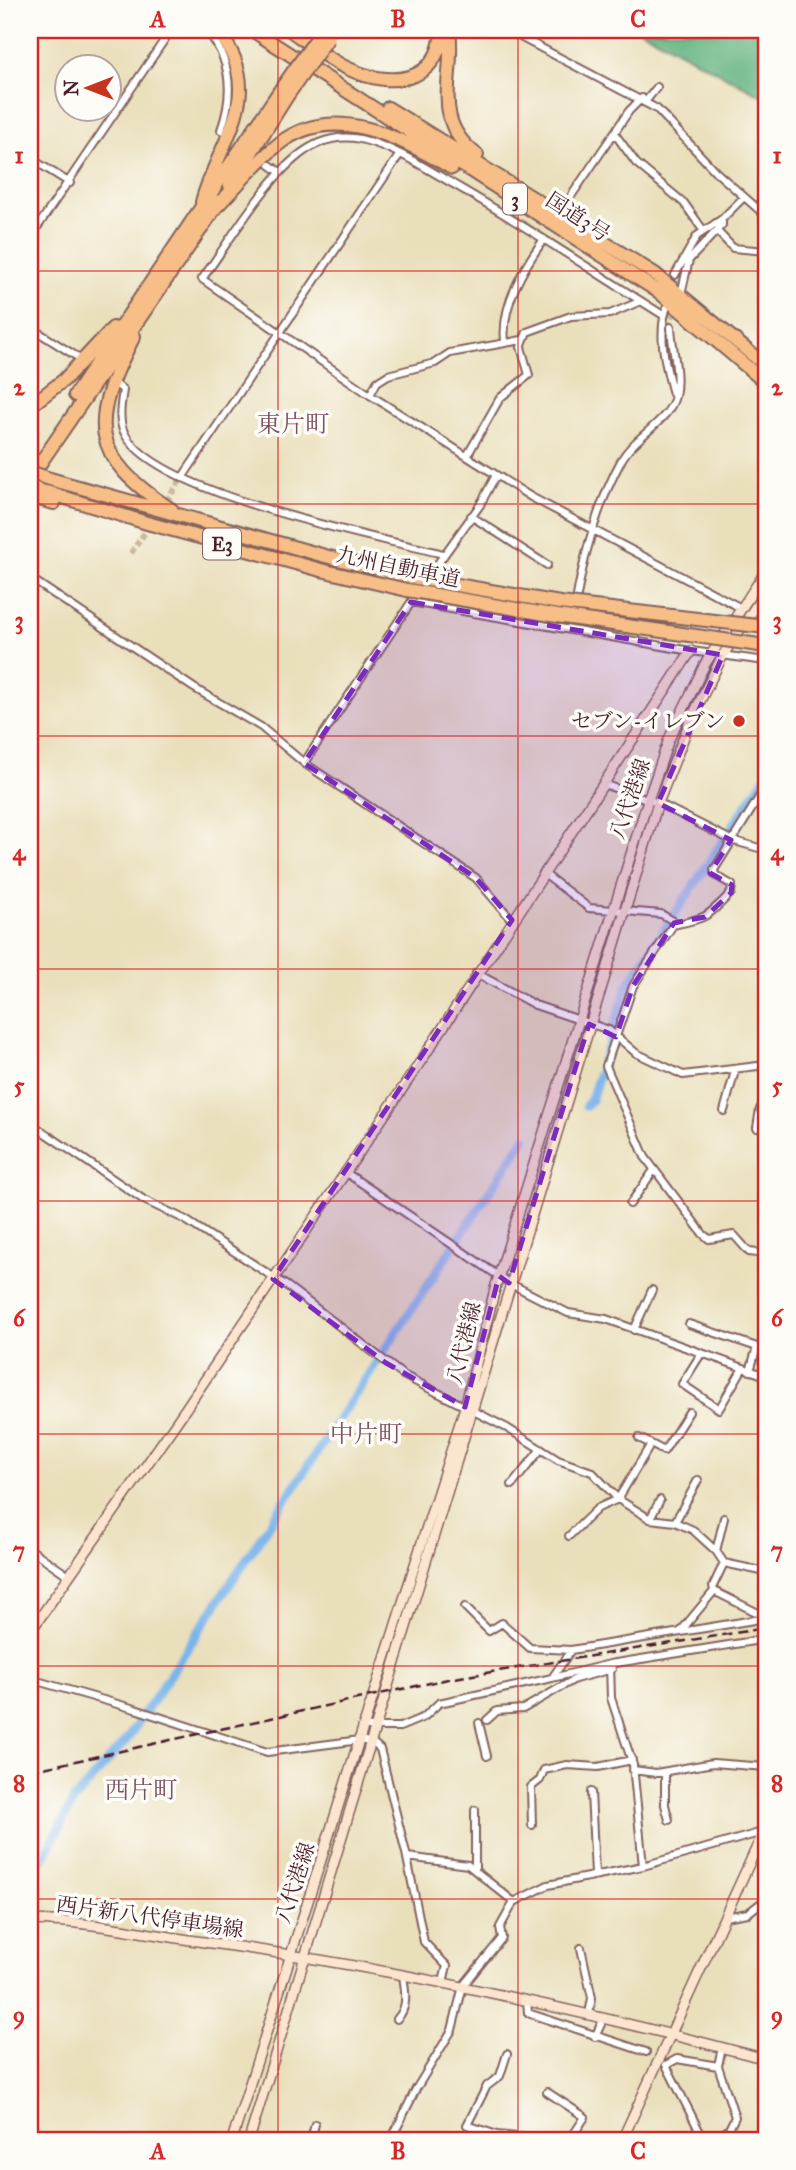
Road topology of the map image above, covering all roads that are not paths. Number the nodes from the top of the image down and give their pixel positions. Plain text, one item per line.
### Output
1 (171, 30) edge
2 (205, 30) edge
3 (217, 30) edge
4 (252, 30) edge
5 (263, 30) edge
6 (290, 30) edge
7 (442, 30) edge
8 (449, 30) edge
9 (508, 30) edge
10 (326, 33) edge
11 (657, 87) dead end
12 (284, 92) junction
13 (645, 99) junction
14 (227, 133) dead end
15 (615, 134) junction
16 (400, 154) junction
17 (30, 158) edge
18 (270, 164) dead end
19 (280, 172) junction
20 (70, 183) junction
21 (743, 198) junction
22 (215, 208) junction
23 (561, 212) junction
24 (198, 216) junction
25 (766, 216) edge
26 (722, 219) junction
27 (703, 230) junction
28 (717, 231) junction
29 (593, 233) junction
30 (30, 239) edge
31 (544, 239) junction
32 (766, 251) edge
33 (675, 275) dead end
34 (681, 294) junction
35 (667, 299) junction
36 (151, 301) junction
37 (640, 301) junction
38 (136, 304) junction
39 (663, 315) junction
40 (30, 327) edge
41 (671, 327) tunnel mouth
42 (282, 333) junction
43 (522, 340) junction
44 (505, 341) junction
45 (76, 356) dead end
46 (766, 366) edge
47 (766, 383) edge
48 (117, 385) dead end
49 (370, 395) junction
50 (674, 399) junction
51 (30, 406) edge
52 (467, 456) junction
53 (30, 462) edge
54 (30, 472) edge
55 (496, 475) junction
56 (30, 478) edge
57 (182, 478) junction
58 (33, 493) edge
59 (471, 516) junction
60 (195, 521) junction
61 (593, 527) junction
62 (443, 554) junction
63 (547, 565) dead end
64 (766, 571) edge
65 (30, 578) edge
66 (410, 589) junction
67 (766, 591) edge
68 (741, 608) junction
69 (766, 627) edge
70 (572, 629) junction
71 (766, 646) edge
72 (691, 651) junction
73 (711, 654) junction
74 (723, 655) junction
75 (766, 661) edge
76 (304, 763) junction
77 (603, 784) junction
78 (766, 786) edge
79 (648, 800) junction
80 (658, 803) junction
81 (731, 841) junction
82 (766, 850) edge
83 (543, 873) junction
84 (612, 910) junction
85 (624, 911) junction
86 (512, 920) junction
87 (678, 923) junction
88 (476, 973) junction
89 (584, 1022) junction
90 (616, 1037) junction
91 (766, 1065) edge
92 (735, 1071) junction
93 (766, 1099) edge
94 (724, 1111) dead end
95 (30, 1123) edge
96 (757, 1128) dead end
97 (654, 1170) junction
98 (345, 1172) junction
99 (630, 1204) dead end
100 (766, 1254) edge
101 (499, 1276) junction
102 (273, 1279) junction
103 (509, 1283) junction
104 (652, 1290) dead end
105 (689, 1324) dead end
106 (634, 1329) junction
107 (701, 1354) junction
108 (746, 1369) junction
109 (766, 1376) edge
110 (470, 1409) junction
111 (689, 1412) dead end
112 (639, 1438) dead end
113 (651, 1444) junction
114 (541, 1449) junction
115 (698, 1480) dead end
116 (512, 1485) dead end
117 (618, 1499) junction
118 (660, 1500) dead end
119 (724, 1518) dead end
120 (650, 1519) junction
121 (675, 1522) junction
122 (569, 1536) dead end
123 (30, 1549) edge
124 (716, 1551) junction
125 (724, 1563) junction
126 (766, 1572) edge
127 (69, 1576) junction
128 (713, 1591) junction
129 (465, 1608) dead end
130 (766, 1618) edge
131 (681, 1631) junction
132 (30, 1632) edge
133 (766, 1639) edge
134 (571, 1650) junction
135 (611, 1667) junction
136 (552, 1678) junction
137 (30, 1679) edge
138 (487, 1720) dead end
139 (479, 1723) dead end
140 (379, 1725) junction
141 (364, 1727) junction
142 (360, 1740) junction
143 (373, 1743) junction
144 (487, 1756) dead end
145 (632, 1760) junction
146 (766, 1767) edge
147 (633, 1770) junction
148 (665, 1772) junction
149 (591, 1792) dead end
150 (475, 1810) dead end
151 (669, 1820) dead end
152 (532, 1825) dead end
153 (766, 1830) edge
154 (407, 1857) junction
155 (643, 1866) junction
156 (475, 1868) junction
157 (595, 1874) junction
158 (766, 1899) edge
159 (514, 1902) junction
160 (724, 1917) junction
161 (30, 1920) edge
162 (581, 1948) dead end
163 (290, 1953) junction
164 (307, 1958) junction
165 (403, 1975) junction
166 (443, 1982) junction
167 (463, 1986) junction
168 (527, 2000) junction
169 (589, 2014) junction
170 (604, 2018) junction
171 (397, 2019) dead end
172 (671, 2033) junction
173 (595, 2037) junction
174 (722, 2047) junction
175 (646, 2052) dead end
176 (766, 2052) edge
177 (507, 2054) dead end
178 (754, 2055) junction
179 (766, 2059) edge
180 (718, 2066) junction
181 (547, 2092) dead end
182 (315, 2124) dead end
183 (232, 2140) edge
184 (249, 2140) edge
185 (311, 2140) edge
186 (391, 2140) edge
187 (547, 2140) edge
188 (570, 2140) edge
189 (622, 2140) edge
190 (704, 2140) edge
191 (715, 2140) edge

1 - 20 street
2 - 14 street
3 - 24 highway
4 - 35 highway, 国道3号 / 3
5 - 29 highway, 国道3号 / 3
6 - 7 highway
8 - 23 highway
9 - 13 street
10 - 12 highway, bridge
11 - 13 street
12 - 22 highway
12 - 24 highway
13 - 15 street
13 - 21 street
15 - 23 street
15 - 27 street
16 - 19 street
16 - 31 street
16 - 42 street
17 - 20 street
18 - 19 street
19 - 42 street
20 - 30 street
21 - 25 street
21 - 26 street
22 - 35 highway
22 - 36 highway
23 - 29 highway
24 - 38 highway
26 - 27 street
26 - 28 street
27 - 33 street
28 - 32 street
28 - 34 street
29 - 34 highway, 国道3号 / 3
31 - 37 street
31 - 44 street
34 - 46 highway, 国道3号 / 3
35 - 39 street
35 - 47 highway, 国道3号 / 3
36 - 56 highway
36 - 60 highway
37 - 39 street
37 - 43 street
38 - 51 highway
38 - 53 highway
39 - 50 street
40 - 45 street
41 - 50 street
42 - 49 street
42 - 57 street
43 - 44 street
43 - 52 street
44 - 49 street
48 - 57 street
49 - 52 street
50 - 61 street
52 - 55 street
54 - 60 highway, 九州自動車道 / E3, bridge
55 - 59 street
55 - 61 street
57 - 62 street
58 - 66 highway, 九州自動車道 / E3
59 - 62 street
59 - 63 street
60 - 66 highway, 九州自動車道 / E3
61 - 68 street
61 - 70 street
62 - 66 street
64 - 68 main road, 八代港線
65 - 76 street
66 - 69 highway, 九州自動車道 / E3, bridge
66 - 70 street
66 - 71 highway, 九州自動車道 / E3, bridge
66 - 76 street
67 - 74 main road, 八代港線
68 - 73 main road, 八代港線
70 - 72 street
72 - 73 street
72 - 77 main road
73 - 74 street
73 - 79 main road, 八代港線
74 - 75 street
74 - 80 main road, 八代港線
76 - 86 street
77 - 79 street
77 - 83 main road
78 - 81 street
79 - 80 street
79 - 84 main road, 八代港線
80 - 81 street
80 - 85 main road, 八代港線
81 - 82 street
81 - 87 street
83 - 84 street
83 - 86 main road
84 - 85 street
84 - 89 main road, 八代港線
85 - 87 street
85 - 89 main road, 八代港線
86 - 88 main road
87 - 90 street
88 - 89 street
88 - 98 main road
89 - 90 street
89 - 101 main road, 八代港線
89 - 103 main road, 八代港線
90 - 92 street
90 - 97 street
91 - 92 street
92 - 94 street
93 - 96 street
95 - 102 street
97 - 99 street
97 - 100 street
98 - 101 street
98 - 102 main road
101 - 103 street
101 - 110 main road, 八代港線
102 - 110 street
102 - 127 main road
103 - 106 street
103 - 110 main road, 八代港線
104 - 106 street
105 - 108 street
106 - 107 street
107 - 108 street
107 - 108 street
108 - 109 street
110 - 114 street
110 - 140 main road, 八代港線
110 - 141 main road, 八代港線
111 - 113 street
112 - 113 street
113 - 117 street
114 - 116 street
114 - 117 street
115 - 121 street
117 - 120 street
117 - 122 street
118 - 120 street
119 - 124 street
120 - 121 street
121 - 124 street
123 - 127 street
124 - 125 street
125 - 126 street
125 - 128 street
127 - 132 main road
128 - 130 street
128 - 131 street
129 - 134 street
130 - 131 street
131 - 134 street
133 - 135 street
134 - 136 street
135 - 136 street
135 - 138 street
135 - 145 street
136 - 140 street
137 - 142 street
139 - 144 street
140 - 141 street
140 - 143 main road, 八代港線
141 - 142 main road, 八代港線
142 - 143 street
142 - 163 main road, 八代港線
143 - 154 street
143 - 164 main road, 八代港線
145 - 147 street
145 - 152 street
146 - 148 street
147 - 148 street
147 - 155 street
148 - 151 street
149 - 157 street
150 - 156 street
153 - 155 street
153 - 160 main road
154 - 156 street
154 - 166 street
155 - 157 street
156 - 159 street
157 - 159 street
158 - 160 street
159 - 167 street
160 - 172 main road
161 - 163 main road, 西片新八代停車場線
162 - 169 street
163 - 164 main road, 西片新八代停車場線
163 - 183 main road, 八代港線
164 - 165 main road, 西片新八代停車場線
164 - 184 main road, 八代港線
165 - 166 main road, 西片新八代停車場線
165 - 171 street
166 - 167 main road, 西片新八代停車場線
167 - 168 main road, 西片新八代停車場線
167 - 186 street
168 - 169 main road, 西片新八代停車場線
168 - 173 street
169 - 170 main road, 西片新八代停車場線
170 - 172 main road, 西片新八代停車場線
170 - 173 street
172 - 174 main road, 西片新八代停車場線
172 - 189 main road
173 - 175 street
174 - 178 main road, 西片新八代停車場線
174 - 180 street
176 - 178 street
177 - 187 street
178 - 179 main road, 西片新八代停車場線
180 - 190 street
180 - 191 street
181 - 188 street
182 - 185 street

